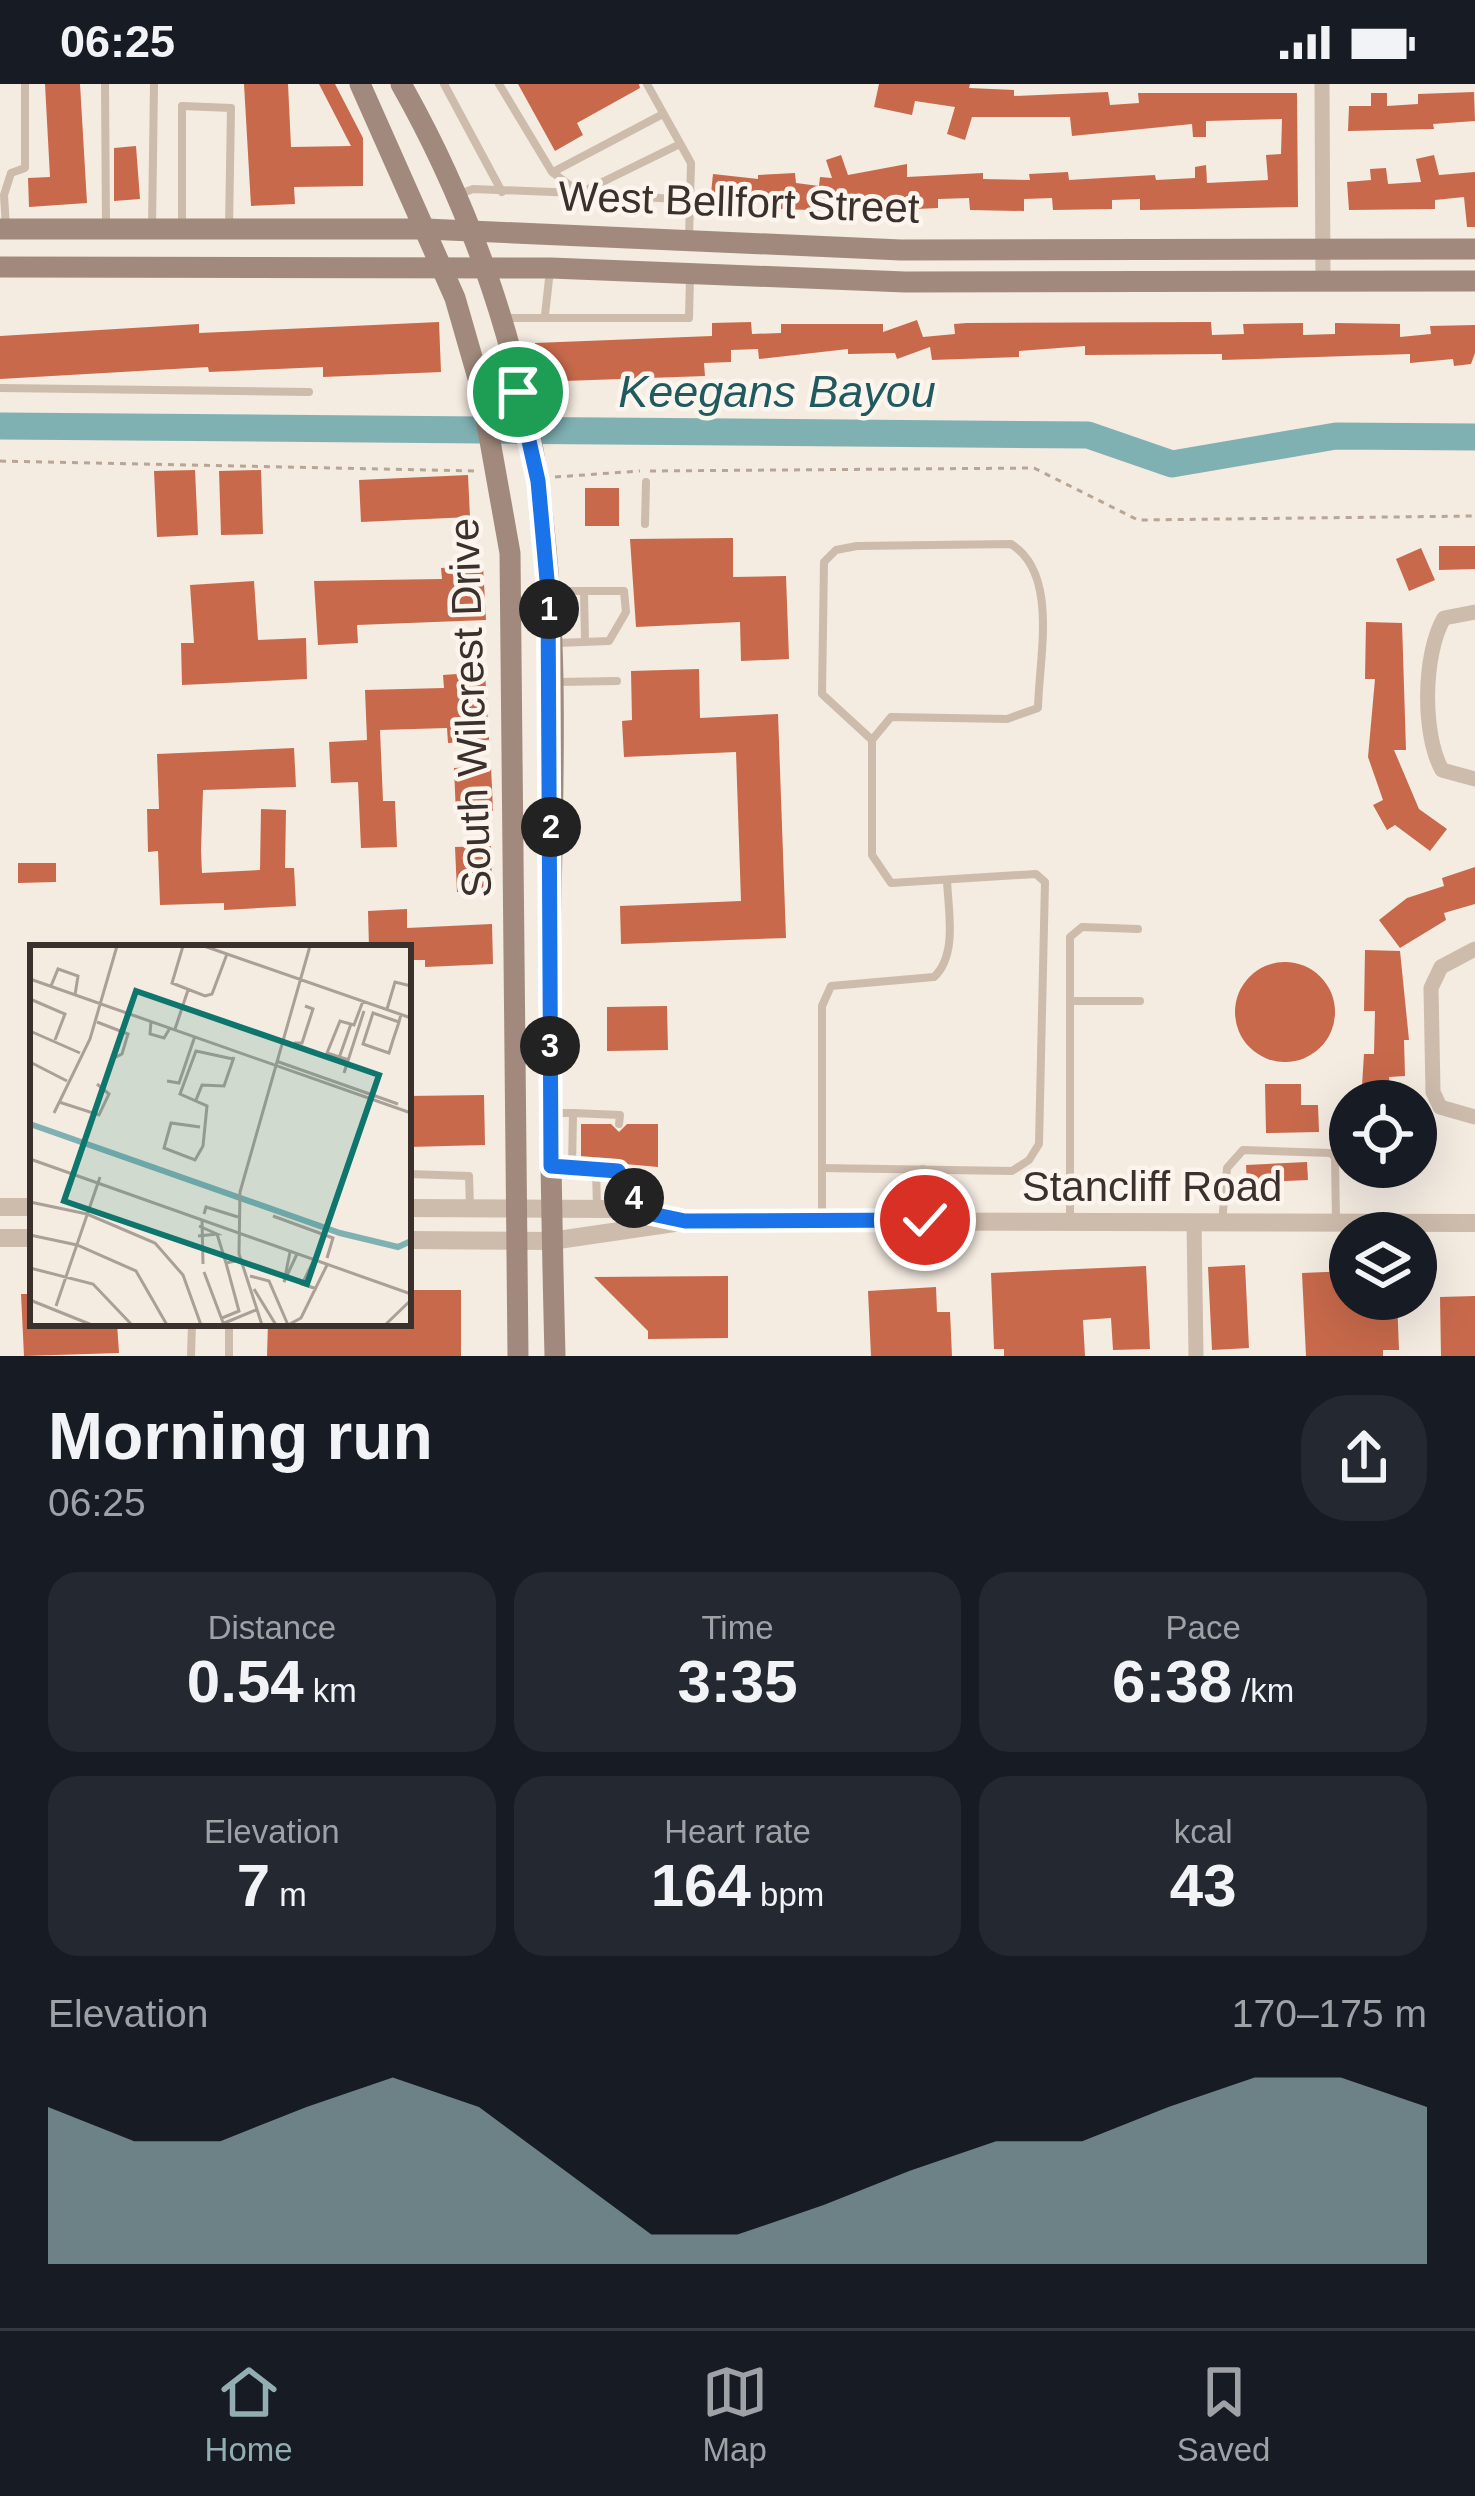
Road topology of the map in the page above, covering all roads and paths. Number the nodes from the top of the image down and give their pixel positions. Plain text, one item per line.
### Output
1 (26, 84) edge
2 (105, 84) edge
3 (154, 84) edge
4 (360, 84) edge
5 (444, 84) edge
6 (500, 84) edge
7 (647, 84) edge
8 (1322, 84) edge
9 (408, 86) edge
10 (663, 114) junction
11 (680, 144) junction
12 (552, 172) junction
13 (502, 192) junction
14 (580, 193) junction
15 (457, 195) junction
16 (691, 200) junction
17 (3, 229) edge
18 (152, 229) junction
19 (182, 229) junction
20 (229, 229) junction
21 (426, 229) junction
22 (106, 230) junction
23 (470, 230) junction
24 (689, 242) junction
25 (1025, 249) junction
26 (1321, 250) junction
27 (1475, 250) edge
28 (153, 266) junction
29 (0, 267) edge
30 (443, 268) junction
31 (484, 268) junction
32 (550, 268) junction
33 (690, 274) junction
34 (1475, 281) edge
35 (1027, 282) junction
36 (1323, 282) junction
37 (545, 315) junction
38 (500, 319) junction
39 (0, 388) edge
40 (309, 392) dead end
41 (0, 461) edge
42 (498, 471) junction
43 (536, 471) junction
44 (646, 482) dead end
45 (1475, 517) edge
46 (645, 524) dead end
47 (548, 591) junction
48 (584, 591) junction
49 (1475, 612) edge
50 (585, 642) junction
51 (550, 645) junction
52 (514, 649) junction
53 (616, 681) dead end
54 (550, 682) junction
55 (872, 740) junction
56 (1475, 779) edge
57 (947, 880) junction
58 (1138, 929) dead end
59 (1475, 949) edge
60 (516, 992) junction
61 (550, 992) junction
62 (1070, 1000) junction
63 (1140, 1001) dead end
64 (562, 1113) junction
65 (1475, 1117) edge
66 (619, 1124) dead end
67 (562, 1167) junction
68 (596, 1168) junction
69 (822, 1168) junction
70 (923, 1169) junction
71 (411, 1174) edge
72 (411, 1208) edge
73 (470, 1208) junction
74 (516, 1208) junction
75 (551, 1208) junction
76 (597, 1208) junction
77 (633, 1210) junction
78 (1336, 1212) edge
79 (925, 1220) junction
80 (685, 1221) junction
81 (822, 1221) junction
82 (1070, 1222) junction
83 (1194, 1222) junction
84 (1222, 1222) junction
85 (1329, 1222) edge
86 (1437, 1223) edge
87 (1475, 1223) edge
88 (411, 1240) edge
89 (516, 1240) junction
90 (551, 1241) junction
91 (192, 1326) edge
92 (191, 1356) edge
93 (518, 1356) edge
94 (555, 1356) edge
95 (1196, 1356) edge

1 - 17 lane
2 - 22 lane
3 - 18 lane
4 - 21 main road, South Wilcrest Drive
5 - 13 lane
6 - 12 lane
7 - 10 lane
8 - 26 street
9 - 15 main road
10 - 11 lane
10 - 12 lane
11 - 14 lane
11 - 16 lane
12 - 14 lane
13 - 14 lane
13 - 15 lane
14 - 16 lane
15 - 23 main road
16 - 24 lane
17 - 22 main road, West Bellfort Street
18 - 19 main road, West Bellfort Street
18 - 22 main road, West Bellfort Street
18 - 28 main road
19 - 20 main road, West Bellfort Street
19 - 20 lane
20 - 21 main road, West Bellfort Street
21 - 23 main road, West Bellfort Street
21 - 30 main road, South Wilcrest Drive
23 - 24 main road, West Bellfort Street
23 - 31 main road
24 - 25 main road, West Bellfort Street
24 - 33 main road
25 - 26 main road, West Bellfort Street
25 - 35 main road
26 - 27 main road, West Bellfort Street
26 - 36 street
28 - 29 main road, West Bellfort Street
28 - 30 main road, West Bellfort Street
30 - 31 main road, West Bellfort Street
30 - 42 main road, South Wilcrest Drive
31 - 32 main road, West Bellfort Street
31 - 38 main road, South Wilcrest Drive
32 - 33 main road, West Bellfort Street
32 - 37 lane
33 - 35 main road, West Bellfort Street
33 - 37 lane
34 - 36 main road, West Bellfort Street
35 - 36 main road, West Bellfort Street
37 - 38 lane
38 - 43 main road, South Wilcrest Drive
39 - 40 lane
41 - 42 path
42 - 52 main road, South Wilcrest Drive
43 - 45 path
43 - 47 main road, South Wilcrest Drive
44 - 46 lane
47 - 48 lane
47 - 51 main road, South Wilcrest Drive
48 - 50 lane
48 - 50 lane
49 - 56 street
50 - 51 lane
51 - 52 main road
51 - 54 main road, South Wilcrest Drive
52 - 60 main road, South Wilcrest Drive
53 - 54 lane
54 - 61 main road, South Wilcrest Drive
55 - 55 lane
55 - 57 lane
57 - 69 lane
57 - 70 lane
58 - 62 lane
59 - 65 street
60 - 61 main road
60 - 74 main road, South Wilcrest Drive
61 - 64 main road, South Wilcrest Drive
62 - 63 lane
62 - 82 lane
64 - 66 lane
64 - 67 main road, South Wilcrest Drive
64 - 67 lane
67 - 68 lane
67 - 75 main road, South Wilcrest Drive
68 - 76 lane
68 - 77 lane
69 - 70 lane
69 - 81 lane
70 - 79 lane
71 - 73 lane
72 - 73 street, Stancliff Road
73 - 74 street, Stancliff Road
74 - 75 street, Stancliff Road
74 - 89 main road, South Wilcrest Drive
75 - 76 street, Stancliff Road
75 - 90 main road, South Wilcrest Drive
76 - 77 street, Stancliff Road
77 - 80 street, Stancliff Road
78 - 84 lane
79 - 81 street, Stancliff Road
79 - 82 street, Stancliff Road
80 - 81 street, Stancliff Road
80 - 90 street, Stancliff Road
82 - 83 street, Stancliff Road
83 - 84 street, Stancliff Road
83 - 95 street
84 - 85 street, Stancliff Road
86 - 87 street, Stancliff Road
88 - 89 street, Stancliff Road
89 - 90 street, Stancliff Road
89 - 93 main road, South Wilcrest Drive
90 - 94 main road, South Wilcrest Drive
91 - 92 lane

